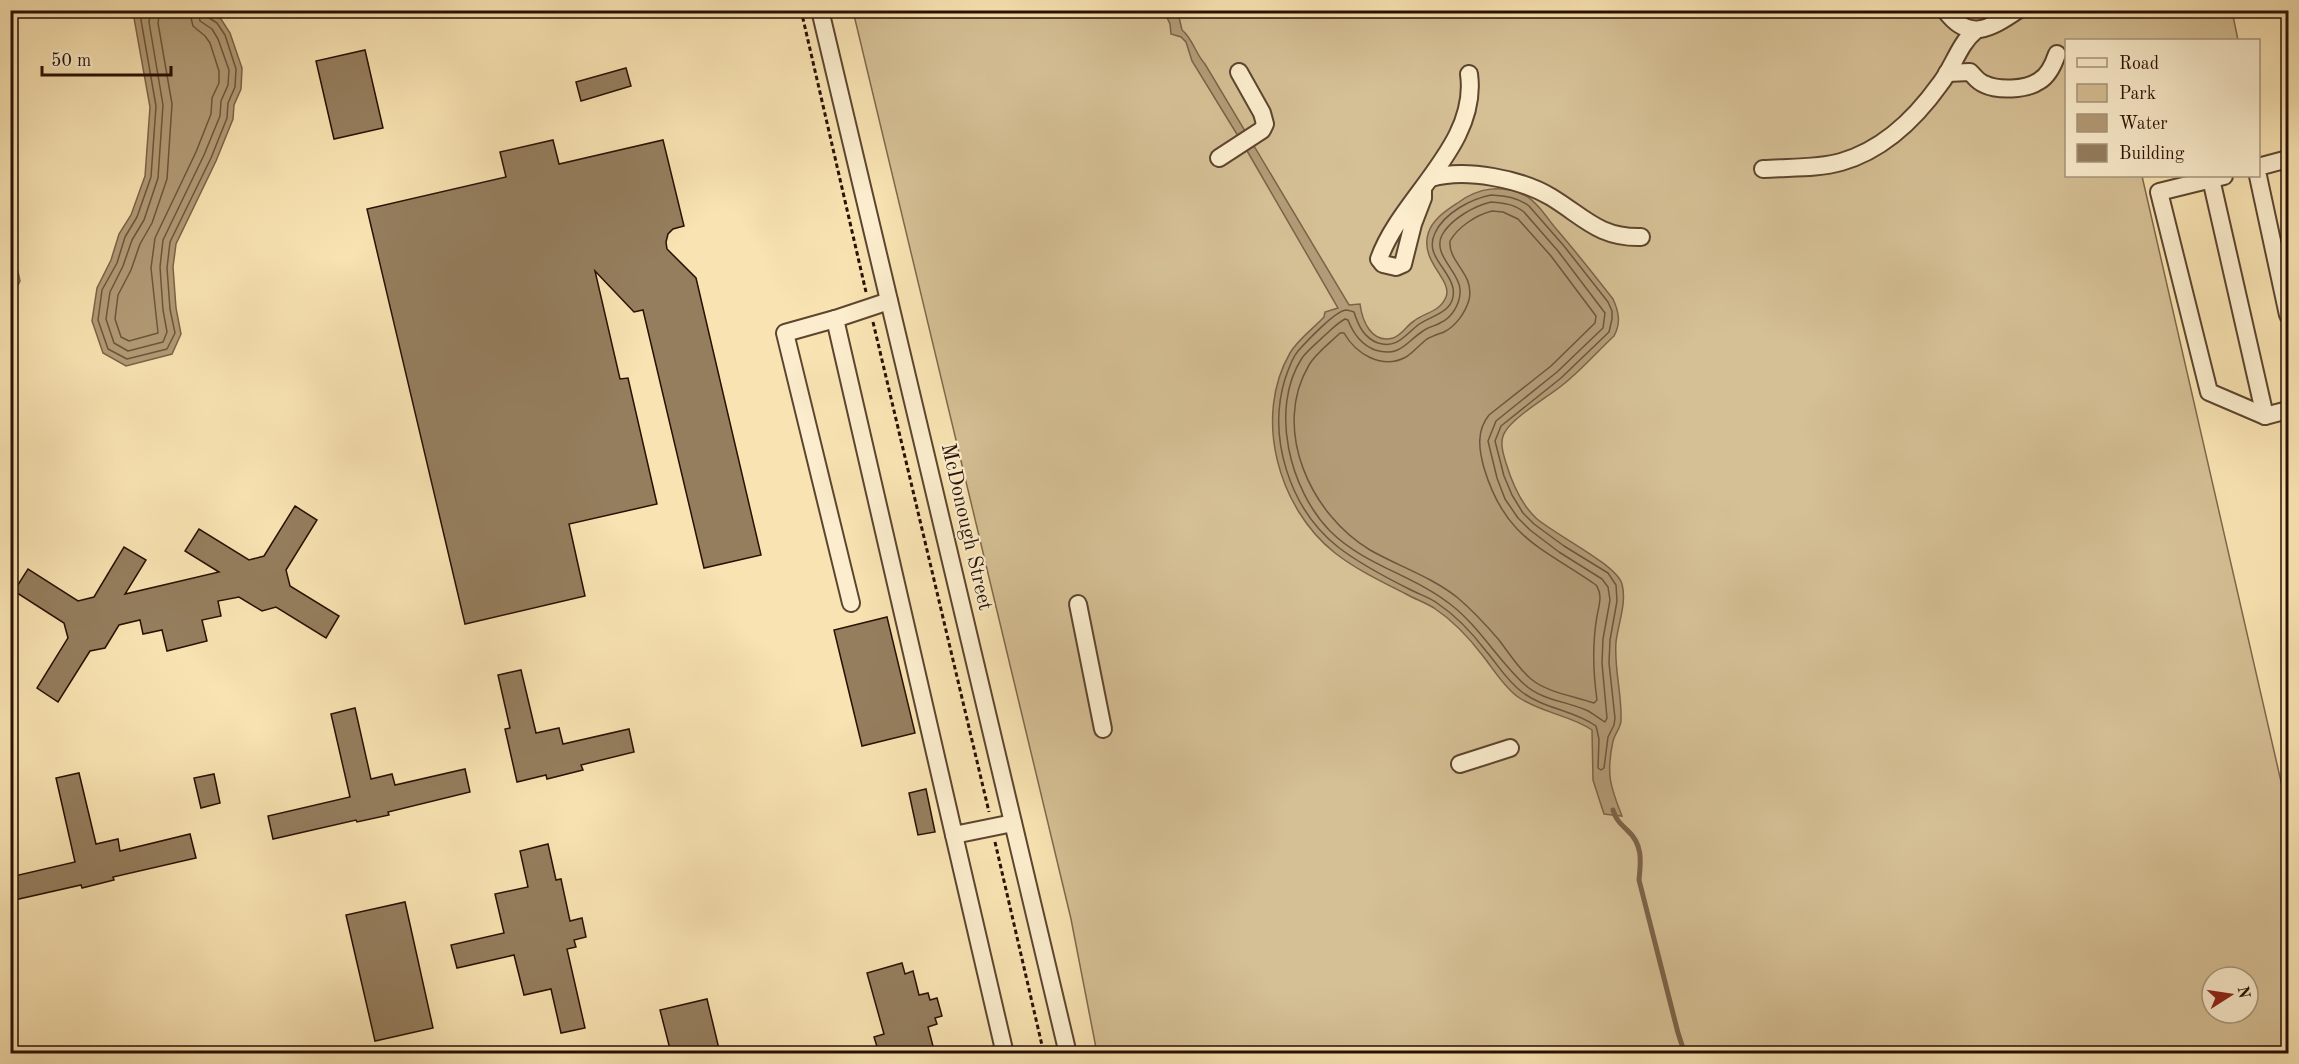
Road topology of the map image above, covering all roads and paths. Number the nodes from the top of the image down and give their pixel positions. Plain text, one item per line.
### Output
1 (801, 10) edge
2 (820, 10) edge
3 (1945, 10) edge
4 (2018, 10) edge
5 (1957, 25) junction
6 (1975, 31) junction
7 (1961, 49) junction
8 (2057, 54) dead end
9 (1239, 72) dead end
10 (1970, 72) junction
11 (1469, 74) dead end
12 (1947, 74) junction
13 (1226, 154) dead end
14 (2289, 159) edge
15 (2260, 167) edge
16 (1763, 169) dead end
17 (2218, 177) edge
18 (2258, 177) edge
19 (1641, 237) dead end
20 (889, 301) junction
21 (869, 308) junction
22 (2289, 315) edge
23 (835, 319) junction
24 (2289, 410) edge
25 (2265, 416) junction
26 (851, 603) dead end
27 (1078, 604) dead end
28 (1103, 729) dead end
29 (1510, 748) dead end
30 (1460, 764) dead end
31 (1013, 823) junction
32 (992, 827) junction
33 (954, 835) junction
34 (1005, 1053) edge
35 (1044, 1053) edge
36 (1068, 1053) edge

1 - 21 path
2 - 20 street, McDonough Street
3 - 5 street
4 - 6 street
5 - 6 street
5 - 7 street
6 - 7 street
7 - 10 street
7 - 12 street
8 - 10 street
9 - 13 street
10 - 12 street
11 - 19 street
12 - 16 street
14 - 15 street
17 - 25 street
17 - 25 street
18 - 22 street
20 - 21 street
20 - 31 street, McDonough Street
21 - 23 street
21 - 32 path
23 - 26 street
23 - 33 street
24 - 25 street
27 - 28 street
29 - 30 street
31 - 32 street
31 - 36 street, McDonough Street
32 - 33 street
32 - 35 path
33 - 34 street

